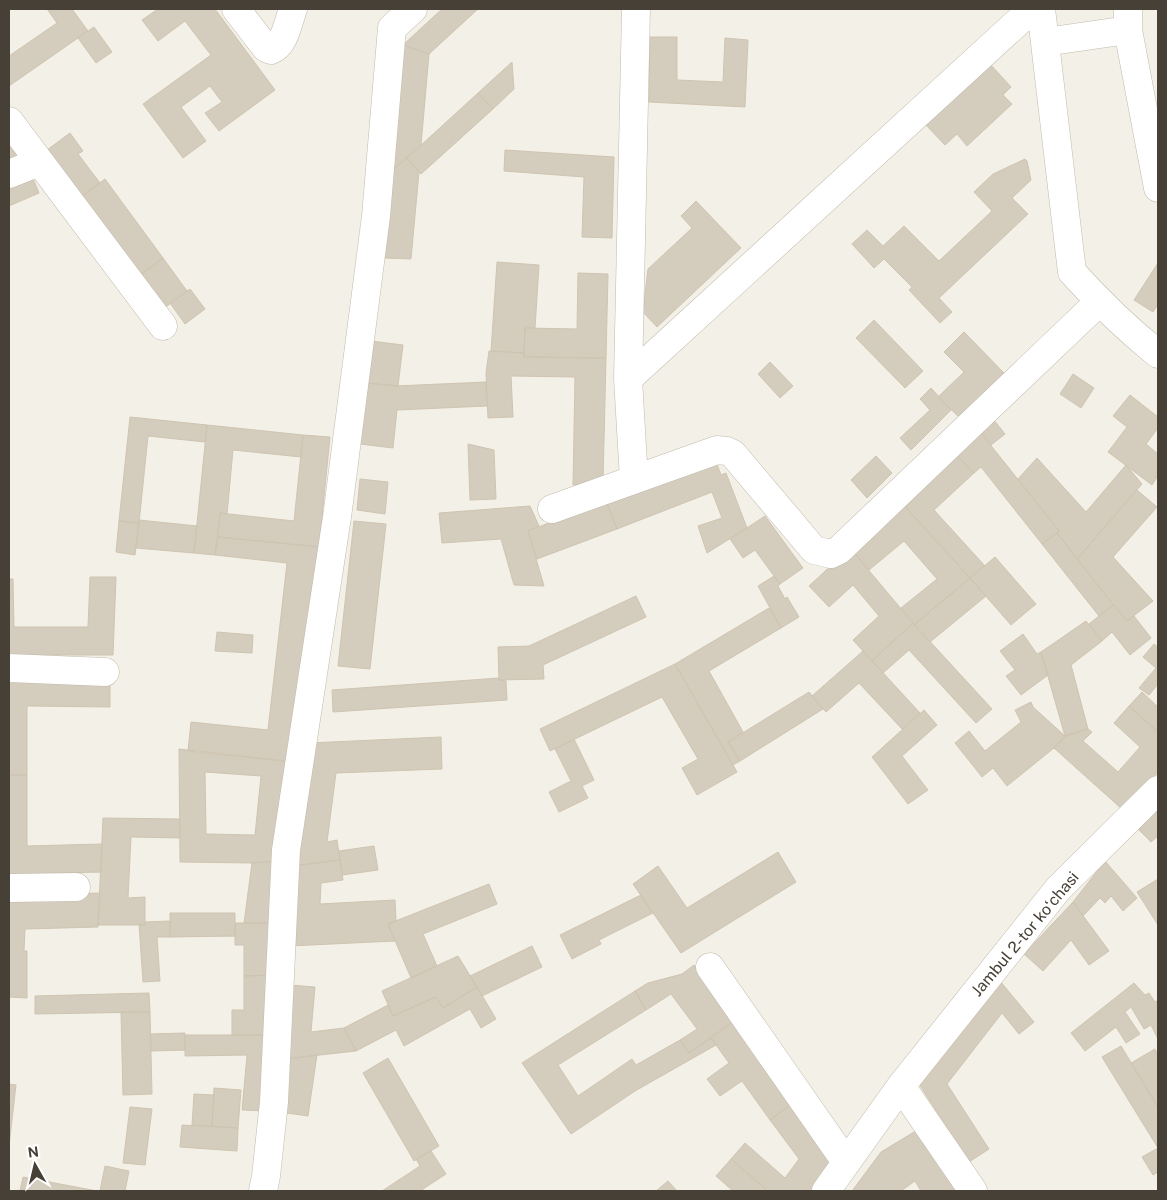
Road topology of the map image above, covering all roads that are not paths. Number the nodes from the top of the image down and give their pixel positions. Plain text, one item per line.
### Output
1 (236, 9) edge
2 (293, 9) edge
3 (414, 9) edge
4 (636, 9) edge
5 (1032, 9) edge
6 (1041, 9) edge
7 (394, 18) edge
8 (1128, 19) edge
9 (1045, 42) junction
10 (9, 122) edge
11 (40, 162) junction
12 (9, 174) edge
13 (1158, 188) edge
14 (1099, 302) junction
15 (163, 326) dead end
16 (1158, 354) edge
17 (628, 379) junction
18 (634, 480) junction
19 (552, 508) dead end
20 (9, 668) edge
21 (105, 672) dead end
22 (1158, 790) edge
23 (76, 887) dead end
24 (9, 888) edge
25 (710, 967) dead end
26 (901, 1086) junction
27 (846, 1162) junction
28 (263, 1191) edge
29 (826, 1191) edge
30 (973, 1191) edge

1 - 2 street
3 - 7 street
4 - 17 street
5 - 17 street
6 - 9 street
7 - 28 street
8 - 9 street
8 - 13 street
9 - 14 street
10 - 11 street
11 - 12 street
11 - 15 street
14 - 16 street
14 - 18 street
17 - 18 street
18 - 19 street
20 - 21 street
22 - 26 street, Jambul 2-tor koʻchasi
23 - 24 street
25 - 27 street
26 - 27 street, Jambul 2-tor koʻchasi
26 - 30 street
27 - 29 street, Jambul 2-tor koʻchasi

